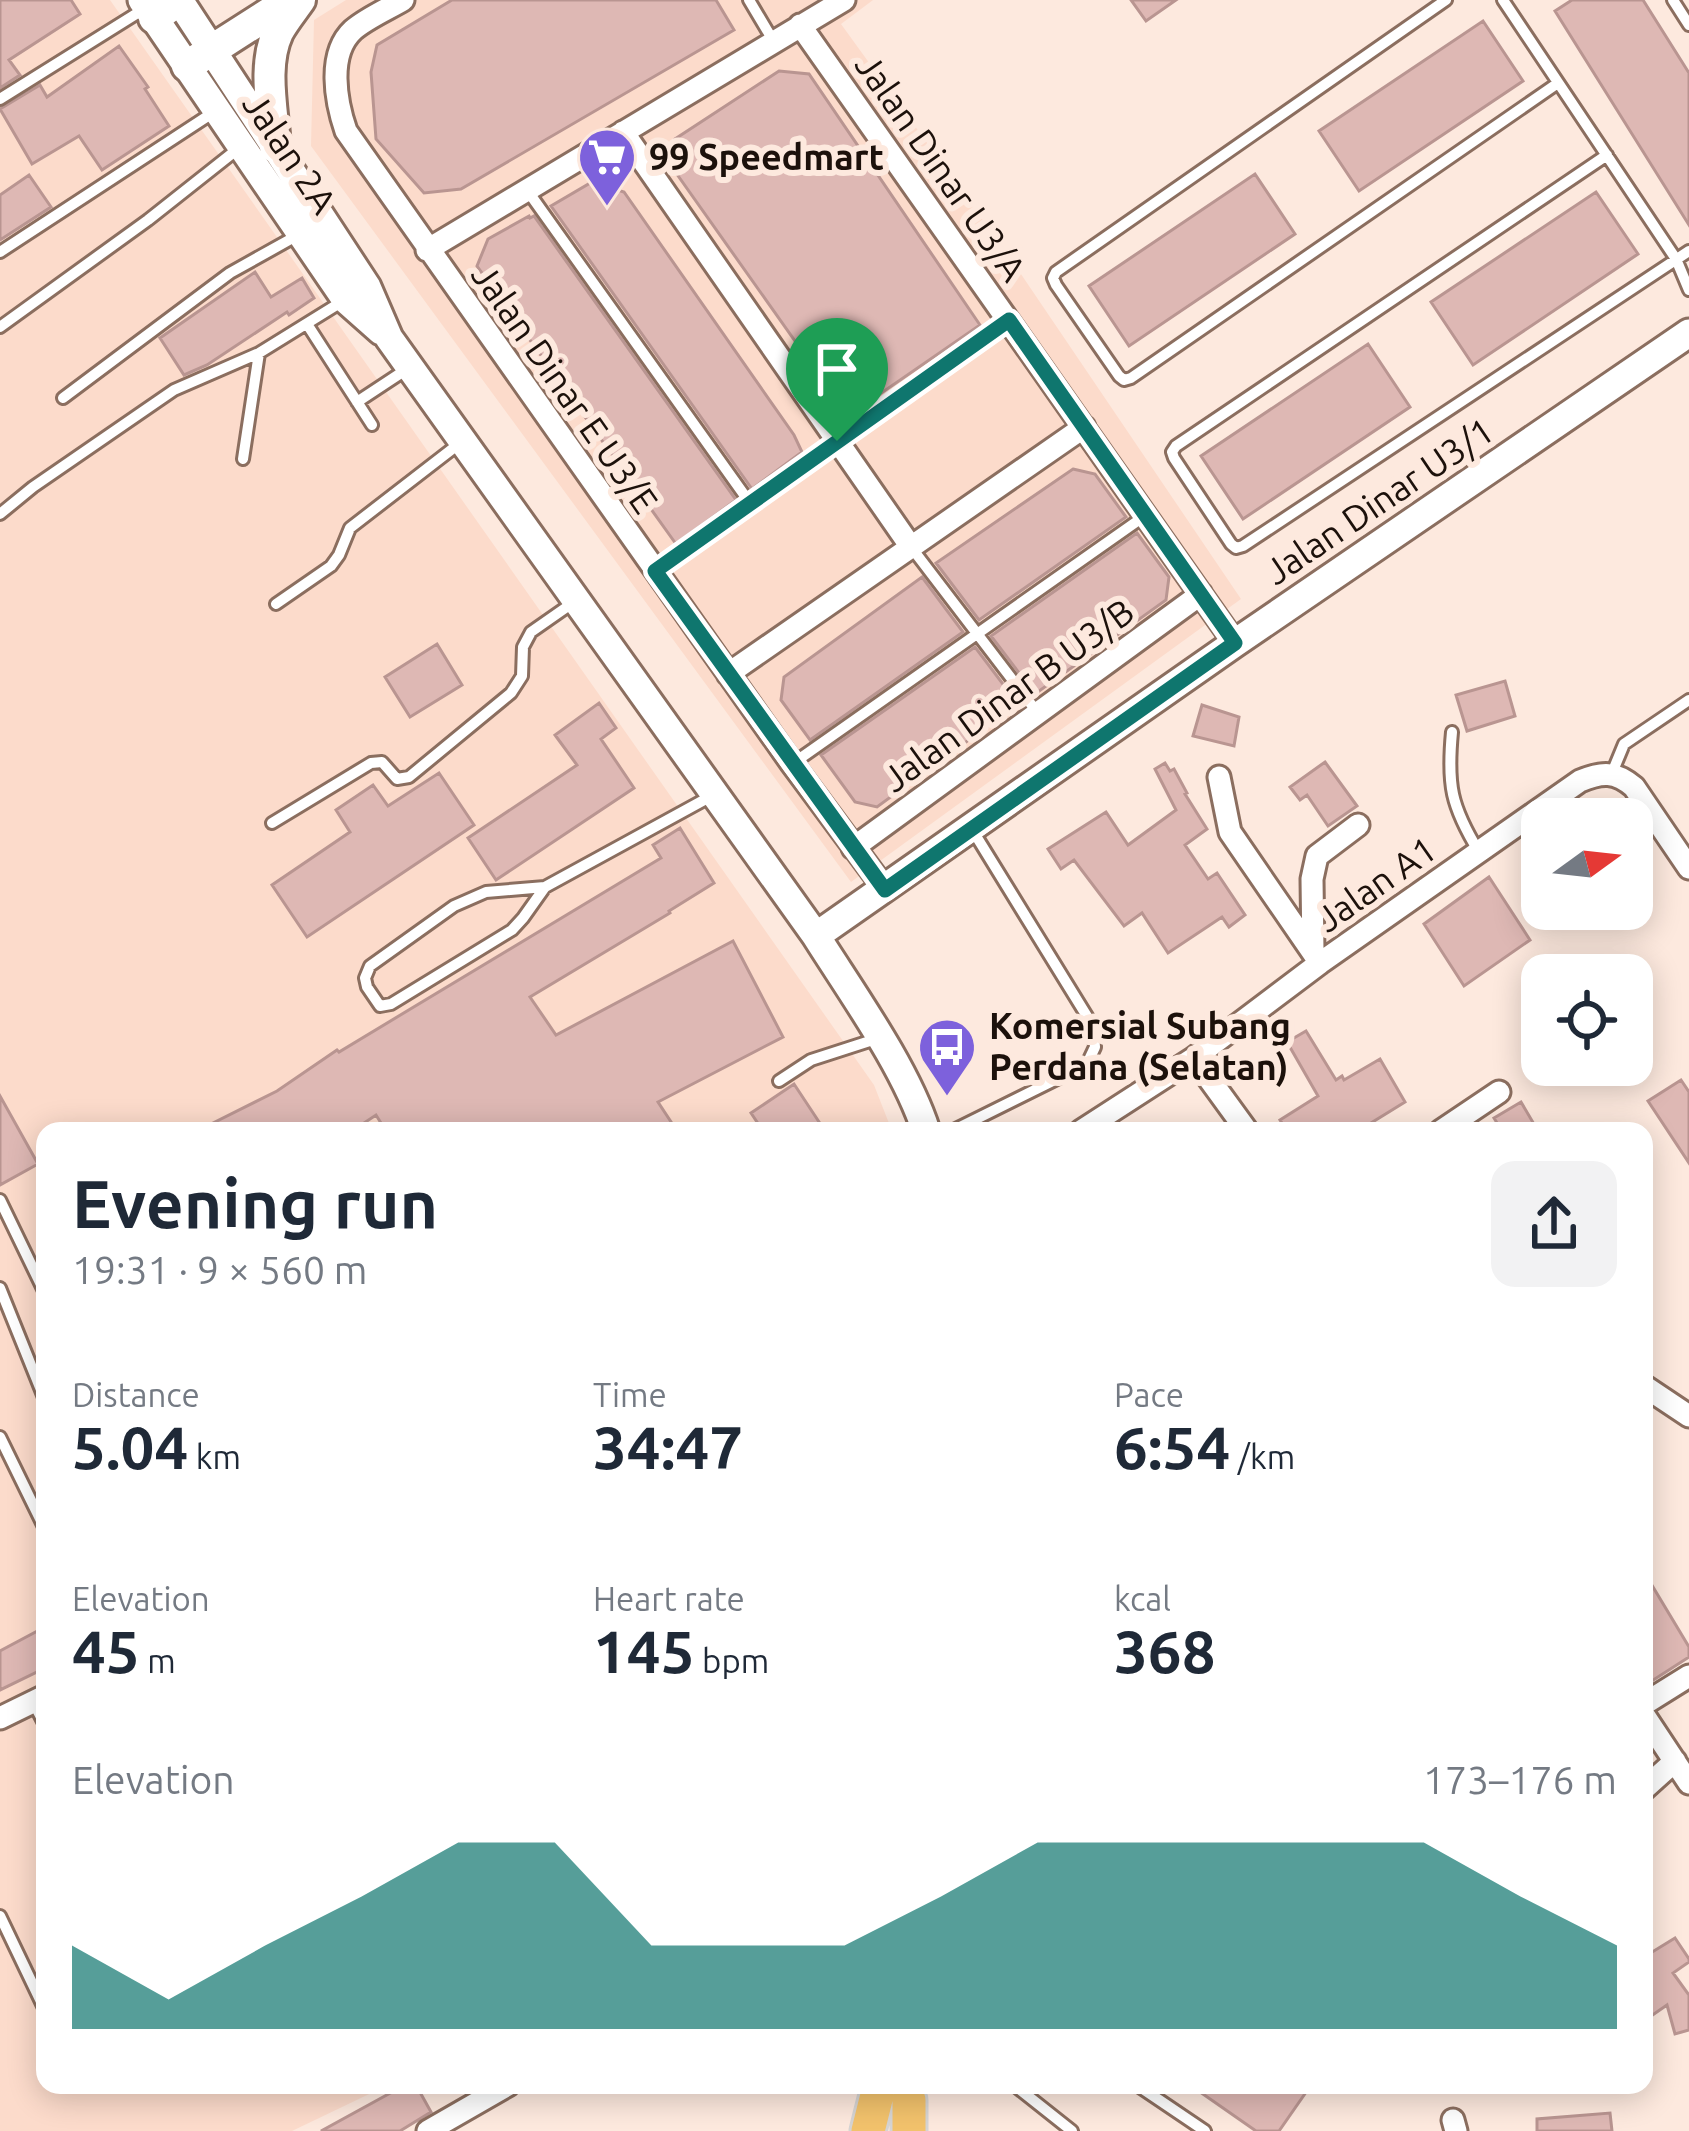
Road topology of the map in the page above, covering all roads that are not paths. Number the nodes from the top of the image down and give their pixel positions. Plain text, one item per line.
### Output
1 (404, 0) edge
2 (749, 0) edge
3 (844, 0) edge
4 (1446, 0) edge
5 (1503, 0) edge
6 (1673, 0) edge
7 (278, 2) edge
8 (155, 6) edge
9 (800, 25) junction
10 (1689, 26) edge
11 (774, 42) junction
12 (199, 57) junction
13 (1558, 82) junction
14 (0, 99) edge
15 (217, 110) junction
16 (623, 133) junction
17 (242, 146) junction
18 (275, 147) junction
19 (1607, 155) junction
20 (527, 190) junction
21 (300, 233) junction
22 (427, 250) junction
23 (1689, 251) edge
24 (0, 252) edge
25 (1676, 260) junction
26 (1689, 266) edge
27 (1689, 290) edge
28 (346, 300) junction
29 (1009, 320) junction
30 (307, 324) junction
31 (0, 327) edge
32 (1689, 333) edge
33 (389, 338) junction
34 (259, 353) junction
35 (410, 367) junction
36 (63, 398) dead end
37 (357, 402) junction
38 (372, 425) dead end
39 (1084, 427) junction
40 (463, 441) junction
41 (837, 441) junction
42 (243, 459) dead end
43 (750, 503) junction
44 (0, 514) edge
45 (1146, 515) junction
46 (910, 547) junction
47 (655, 571) junction
48 (1201, 594) junction
49 (576, 601) junction
50 (276, 604) dead end
51 (977, 634) junction
52 (1235, 643) junction
53 (728, 674) junction
54 (1689, 700) edge
55 (1039, 714) junction
56 (1452, 732) dead end
57 (792, 764) junction
58 (1612, 773) junction
59 (1219, 778) dead end
60 (715, 794) junction
61 (272, 824) dead end
62 (1358, 825) dead end
63 (972, 828) junction
64 (853, 848) junction
65 (1478, 852) junction
66 (1689, 868) edge
67 (544, 887) junction
68 (885, 890) junction
69 (816, 936) junction
70 (1317, 958) junction
71 (879, 1038) junction
72 (1194, 1058) junction
73 (778, 1081) dead end
74 (1499, 1092) dead end
75 (923, 1122) edge
76 (970, 1122) edge
77 (1095, 1122) edge
78 (1240, 1122) edge
79 (1454, 1122) edge
80 (0, 1200) edge
81 (36, 1274) edge
82 (0, 1288) edge
83 (36, 1378) edge
84 (1653, 1392) edge
85 (1689, 1416) edge
86 (0, 1437) edge
87 (36, 1511) edge
88 (1689, 1676) edge
89 (1653, 1698) edge
90 (36, 1700) edge
91 (0, 1718) edge
92 (1653, 1728) edge
93 (1675, 1761) junction
94 (1653, 1781) edge
95 (1689, 1783) edge
96 (0, 1916) edge
97 (36, 1991) edge
98 (492, 2094) edge
99 (1025, 2094) edge
100 (1150, 2094) edge
101 (898, 2104) edge
102 (428, 2131) edge
103 (870, 2131) edge
104 (1072, 2131) edge
105 (1205, 2131) edge

1 - 22 street, Jalan Dinar E U3/E
2 - 11 lane
3 - 9 street
4 - 13 lane
5 - 13 lane
6 - 10 lane
7 - 12 main road
7 - 18 main road
8 - 12 street, Jalan 2A
8 - 14 lane
9 - 11 street
9 - 29 street, Jalan Dinar U3/A
11 - 16 street
12 - 15 street, Jalan 2A
12 - 18 street
13 - 19 lane
15 - 17 street, Jalan 2A
15 - 24 lane
16 - 20 street
16 - 41 street
17 - 21 street, Jalan 2A
17 - 31 lane
18 - 33 street
19 - 25 lane
19 - 25 lane
20 - 22 street
20 - 43 lane
21 - 28 street, Jalan 2A
21 - 36 lane
22 - 47 street, Jalan Dinar E U3/E
23 - 25 lane
25 - 26 lane
25 - 27 lane
28 - 30 lane
28 - 33 street, Jalan 2A
29 - 39 street, Jalan Dinar U3/A
29 - 41 lane
30 - 34 lane
30 - 37 lane
32 - 52 street, Jalan Dinar U3/1
33 - 35 street
34 - 42 lane
34 - 44 lane
35 - 37 lane
35 - 40 street
37 - 38 lane
39 - 45 street, Jalan Dinar U3/A
39 - 46 street
40 - 49 street
40 - 50 lane
41 - 43 lane
41 - 46 street
43 - 47 lane
45 - 48 street, Jalan Dinar U3/A
45 - 51 lane
46 - 51 lane
46 - 53 street
47 - 53 street, Jalan Dinar E U3/E
48 - 52 street, Jalan Dinar U3/A
48 - 55 street, Jalan Dinar B U3/B
49 - 60 street
49 - 61 lane
51 - 55 lane
51 - 57 lane
52 - 63 street, Jalan Dinar U3/1
53 - 57 street, Jalan Dinar E U3/E
54 - 58 lane
55 - 64 street, Jalan Dinar B U3/B
56 - 65 lane
57 - 64 street, Jalan Dinar E U3/E
58 - 65 street, Jalan A1
58 - 66 street
59 - 70 street
60 - 67 lane
60 - 69 street
62 - 70 street
63 - 68 street, Jalan Dinar U3/1
63 - 76 lane
64 - 68 street, Jalan Dinar E U3/E
65 - 70 street, Jalan A1
67 - 67 lane
68 - 69 street, Jalan Dinar U3/1
69 - 71 street
70 - 72 street, Jalan A1
71 - 73 lane
71 - 75 street
72 - 77 street, Jalan A1
72 - 78 street
74 - 79 street
80 - 81 lane
82 - 83 lane
84 - 85 street
86 - 87 lane
88 - 89 street
90 - 91 street
92 - 93 street
93 - 94 street
93 - 95 street
96 - 97 lane
98 - 102 street
99 - 104 lane
100 - 105 lane
101 - 103 main road

